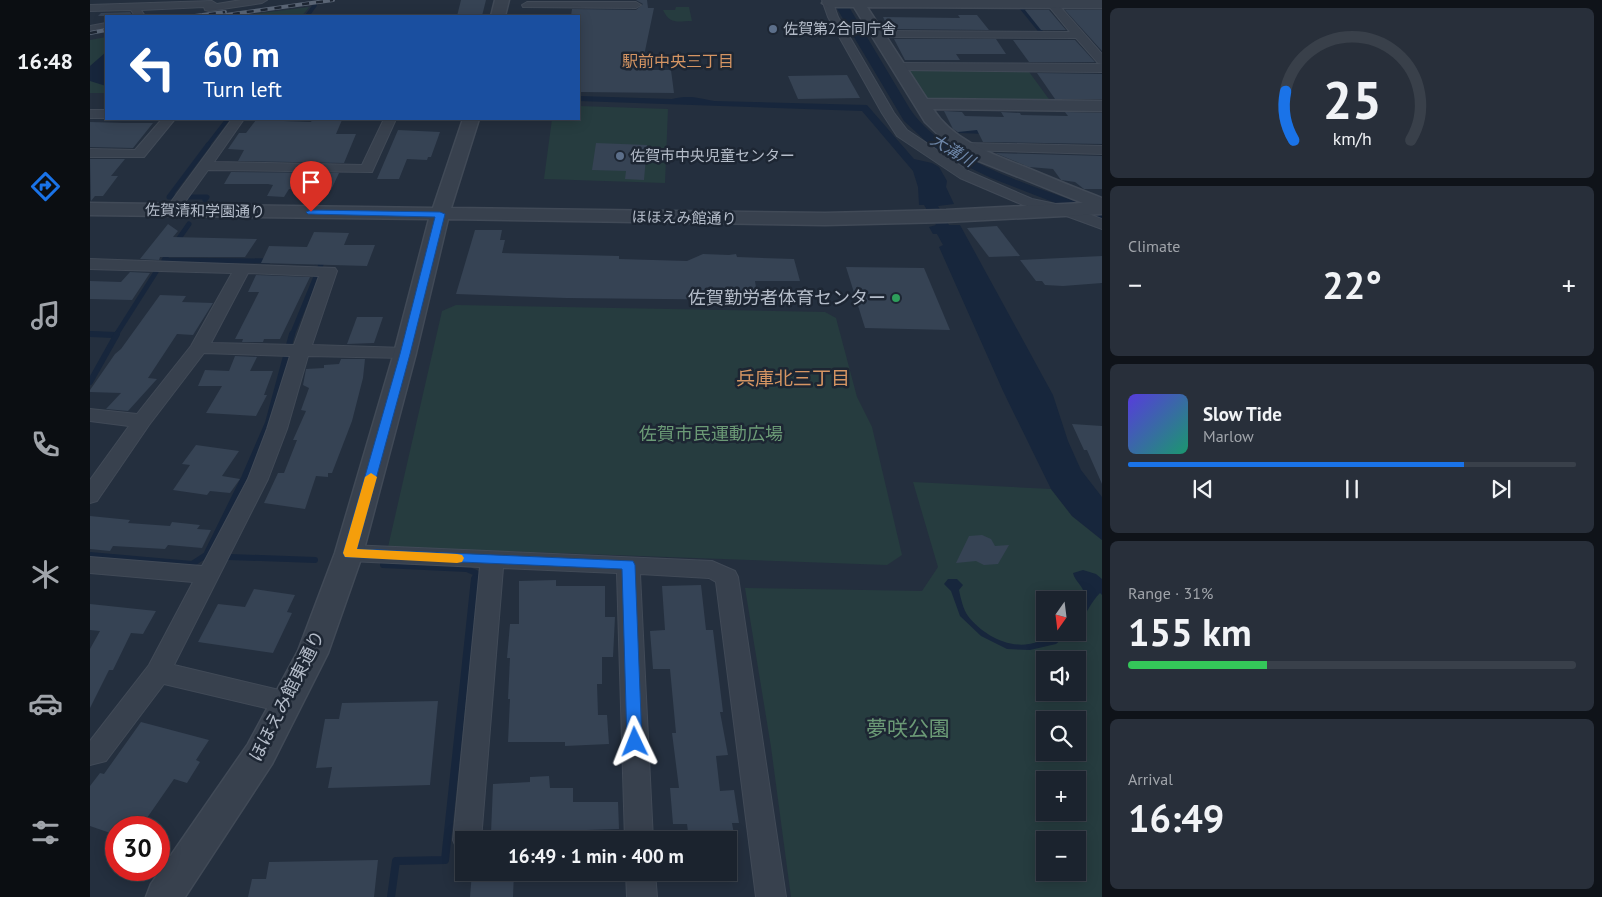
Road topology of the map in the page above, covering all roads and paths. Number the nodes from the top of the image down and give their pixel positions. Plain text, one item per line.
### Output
1 (262, 0) edge
2 (502, 0) edge
3 (528, 2) edge
4 (841, 2) edge
5 (602, 3) edge
6 (212, 4) edge
7 (1052, 4) junction
8 (1102, 4) edge
9 (636, 5) dead end
10 (134, 7) junction
11 (90, 8) edge
12 (562, 14) dead end
13 (139, 15) edge
14 (165, 15) edge
15 (498, 15) edge
16 (525, 15) edge
17 (105, 26) edge
18 (90, 29) edge
19 (877, 34) junction
20 (1079, 35) junction
21 (1100, 55) edge
22 (898, 66) junction
23 (1102, 68) edge
24 (921, 104) junction
25 (1102, 106) edge
26 (90, 114) edge
27 (105, 114) edge
28 (168, 120) edge
29 (237, 120) edge
30 (390, 120) edge
31 (471, 120) edge
32 (966, 148) junction
33 (1102, 150) edge
34 (90, 153) edge
35 (204, 166) junction
36 (179, 201) junction
37 (90, 210) edge
38 (1068, 210) junction
39 (1101, 211) edge
40 (440, 214) junction
41 (90, 264) edge
42 (243, 268) junction
43 (199, 348) junction
44 (292, 350) junction
45 (405, 354) junction
46 (90, 415) edge
47 (142, 421) junction
48 (90, 496) edge
49 (349, 553) junction
50 (492, 560) junction
51 (90, 565) edge
52 (628, 565) junction
53 (208, 575) junction
54 (158, 672) junction
55 (287, 702) junction
56 (90, 752) edge
57 (468, 831) edge
58 (639, 831) edge
59 (641, 881) edge
60 (164, 897) edge
61 (642, 897) edge
62 (771, 897) edge

1 - 6 street
2 - 15 street
3 - 5 street
3 - 16 street
4 - 7 street
4 - 19 street
4 - 38 street
5 - 9 street
5 - 12 street
6 - 10 street
6 - 14 street
7 - 8 street
7 - 20 street
10 - 11 street
10 - 13 street
17 - 18 street
19 - 20 street
19 - 22 street
20 - 21 street
22 - 23 street
22 - 24 street
24 - 25 street
24 - 32 street
26 - 27 street
28 - 34 street
29 - 35 street
30 - 35 street
31 - 40 street, ほほえみ館東通り
32 - 33 street
32 - 39 street
35 - 36 street
36 - 37 street, 佐賀清和学園通り
36 - 40 street, 佐賀清和学園通り
38 - 39 street, ほほえみ館通り
38 - 40 street, ほほえみ館通り
40 - 45 street, ほほえみ館東通り
41 - 42 street
42 - 43 street
42 - 44 street
43 - 44 street
43 - 47 street
44 - 45 street
44 - 53 street
45 - 49 street, ほほえみ館東通り
46 - 47 street
47 - 48 street
49 - 50 street
49 - 55 street, ほほえみ館東通り
50 - 52 street
50 - 57 street
51 - 53 street
52 - 58 street
52 - 62 street
53 - 54 street
54 - 55 street
54 - 56 street
55 - 60 street, ほほえみ館東通り
59 - 61 street

